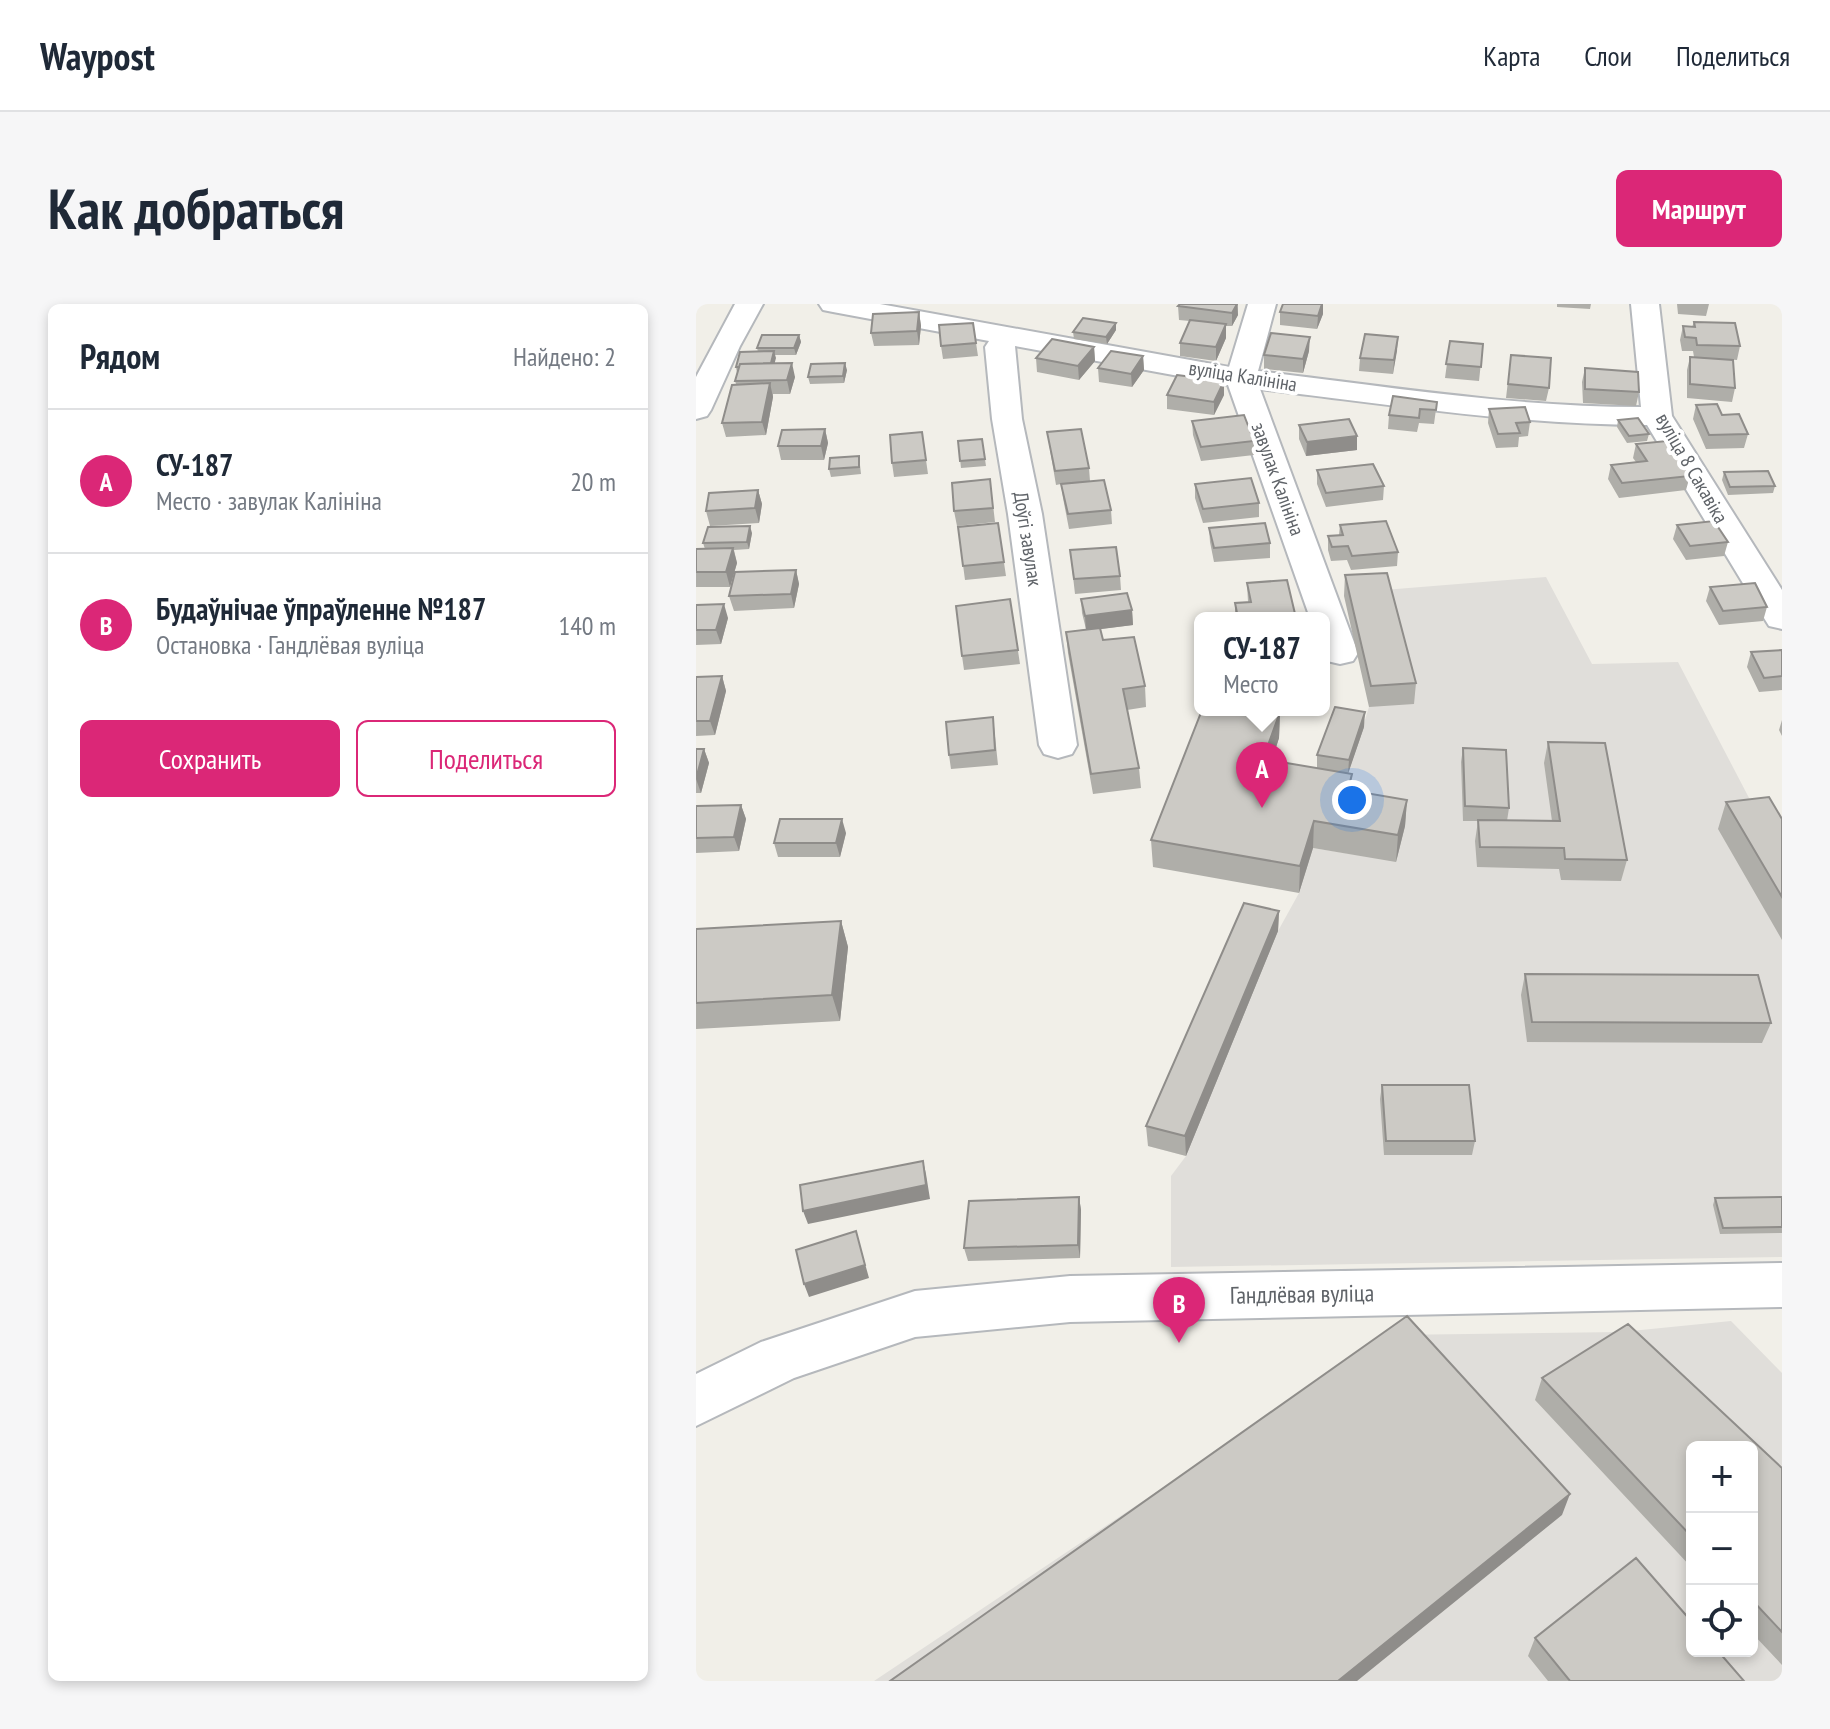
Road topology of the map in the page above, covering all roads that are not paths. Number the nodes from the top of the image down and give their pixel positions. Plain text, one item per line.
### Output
1 (749, 304) edge
2 (833, 304) edge
3 (1262, 304) edge
4 (1645, 304) edge
5 (1008, 334) junction
6 (1241, 378) junction
7 (696, 410) edge
8 (1657, 416) junction
9 (1325, 612) edge
10 (1782, 618) edge
11 (1330, 625) edge
12 (1340, 653) dead end
13 (1058, 745) dead end
14 (1782, 1285) edge
15 (696, 1401) edge

1 - 7 street
2 - 5 street, вуліца Калініна
3 - 6 street
4 - 8 street, вуліца 8 Сакавіка
5 - 6 street, вуліца Калініна
5 - 13 street, Доўгі завулак
6 - 8 street, вуліца Калініна
6 - 9 street, завулак Калініна
8 - 10 street, вуліца 8 Сакавіка
11 - 12 street, завулак Калініна
14 - 15 street, Гандлёвая вуліца

